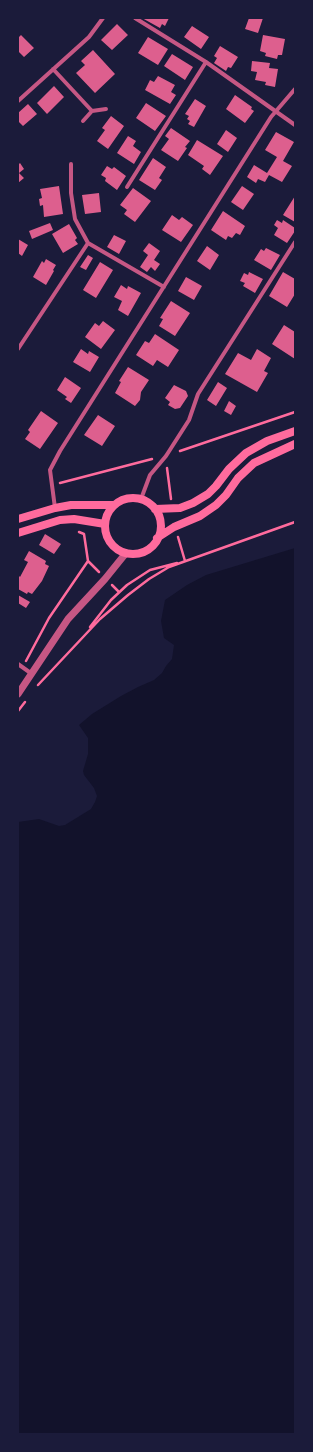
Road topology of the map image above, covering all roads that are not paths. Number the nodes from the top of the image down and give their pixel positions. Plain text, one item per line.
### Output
1 (103, 18) edge
2 (136, 18) edge
3 (206, 62) junction
4 (53, 69) junction
5 (295, 89) edge
6 (18, 101) edge
7 (106, 109) dead end
8 (92, 111) junction
9 (275, 112) junction
10 (83, 121) dead end
11 (295, 124) edge
12 (71, 164) dead end
13 (127, 187) dead end
14 (295, 242) edge
15 (88, 243) junction
16 (164, 287) junction
17 (18, 349) edge
18 (295, 431) edge
19 (295, 444) edge
20 (141, 499) junction
21 (114, 505) junction
22 (55, 508) junction
23 (155, 509) junction
24 (18, 519) edge
25 (105, 524) junction
26 (18, 533) edge
27 (157, 538) junction
28 (126, 553) junction
29 (18, 664) edge
30 (32, 674) junction
31 (18, 694) edge

1 - 4 street
2 - 3 street
3 - 9 street
3 - 13 street
4 - 6 street
4 - 8 street
5 - 9 street
7 - 8 street
8 - 10 street
9 - 11 street
9 - 16 street
12 - 15 street
14 - 20 street
15 - 16 street
15 - 17 street
16 - 22 street
18 - 23 main road
19 - 27 main road
20 - 21 main road
20 - 23 main road
21 - 22 main road
21 - 25 main road
22 - 24 main road
23 - 27 main road
25 - 26 main road
25 - 28 main road
27 - 28 main road
28 - 30 street
29 - 30 street
30 - 31 street

